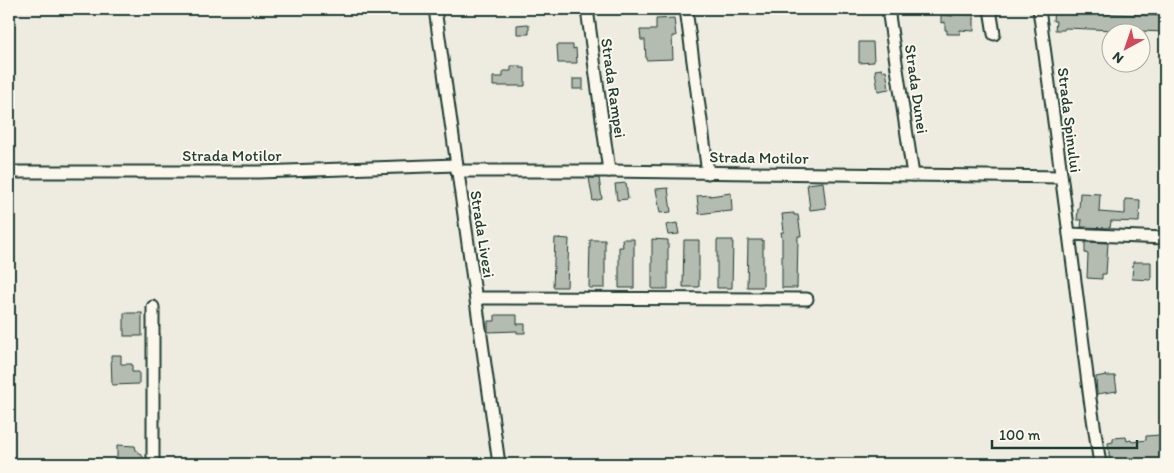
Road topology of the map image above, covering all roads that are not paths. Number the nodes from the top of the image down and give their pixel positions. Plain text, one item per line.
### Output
1 (435, 9) edge
2 (587, 9) edge
3 (686, 9) edge
4 (888, 9) edge
5 (990, 9) edge
6 (1039, 9) edge
7 (994, 34) dead end
8 (457, 168) junction
9 (609, 171) junction
10 (9, 172) edge
11 (708, 173) junction
12 (913, 175) junction
13 (1061, 177) junction
14 (1070, 234) junction
15 (1165, 238) edge
16 (476, 298) junction
17 (808, 299) dead end
18 (153, 308) dead end
19 (153, 464) edge
20 (500, 464) edge
21 (1100, 464) edge

1 - 8 street, Strada Livezi
2 - 9 street, Strada Rampei
3 - 11 street
4 - 12 street, Strada Dunei
5 - 7 street
6 - 13 street, Strada Spinului
8 - 9 street, Strada Motilor
8 - 10 street, Strada Motilor
8 - 16 street, Strada Livezi
9 - 11 street, Strada Motilor
11 - 12 street, Strada Motilor
12 - 13 street, Strada Motilor
13 - 14 street, Strada Spinului
14 - 15 street
14 - 21 street, Strada Spinului
16 - 17 street
16 - 20 street, Strada Livezi
18 - 19 street

